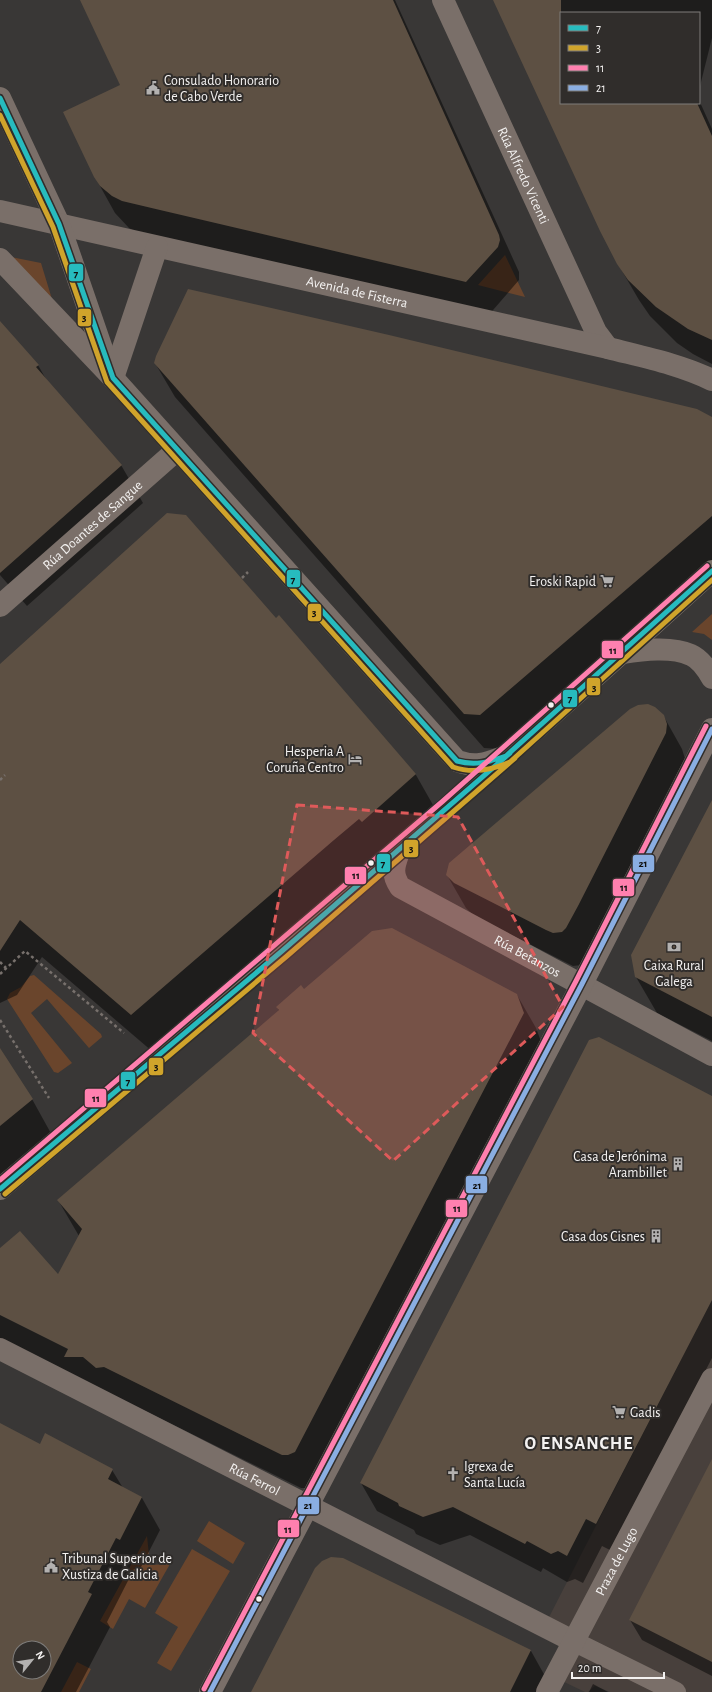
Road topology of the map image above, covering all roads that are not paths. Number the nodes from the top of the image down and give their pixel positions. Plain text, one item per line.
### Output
1 (443, 0) edge
2 (0, 98) edge
3 (0, 211) edge
4 (59, 224) junction
5 (157, 247) junction
6 (0, 259) edge
7 (608, 348) junction
8 (113, 378) junction
9 (712, 380) edge
10 (177, 450) junction
11 (712, 570) edge
12 (2, 600) edge
13 (622, 653) junction
14 (712, 678) edge
15 (712, 730) edge
16 (506, 756) junction
17 (400, 849) junction
18 (582, 984) junction
19 (712, 1055) edge
20 (0, 1189) edge
21 (1, 1356) edge
22 (712, 1379) edge
23 (308, 1505) junction
24 (573, 1641) junction
25 (210, 1692) edge
26 (547, 1692) edge
27 (676, 1692) edge

1 - 7 street, Rúa Alfredo Vicenti
2 - 4 street
3 - 4 street, Avenida de Fisterra
4 - 5 street, Avenida de Fisterra
4 - 8 street
5 - 7 street, Avenida de Fisterra
5 - 8 street
6 - 8 street
7 - 9 street, Avenida de Fisterra
8 - 10 street
10 - 12 street, Rúa Doantes de Sangue
10 - 16 street
11 - 13 main road
13 - 14 street
13 - 16 main road
15 - 18 street
16 - 17 main road
17 - 18 street, Rúa Betanzos
17 - 20 main road
18 - 19 street, Rúa Betanzos
18 - 23 street
21 - 23 street, Rúa Ferrol
22 - 24 street, Praza de Lugo
23 - 24 street, Rúa Ferrol
23 - 25 street
24 - 26 street, Praza de Lugo
24 - 27 street

